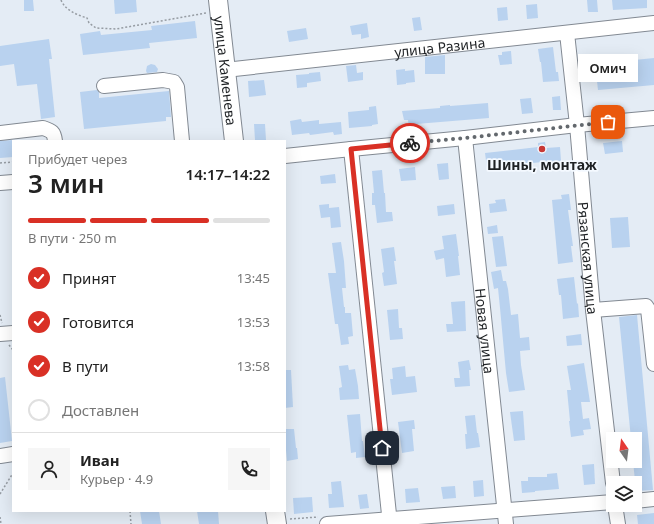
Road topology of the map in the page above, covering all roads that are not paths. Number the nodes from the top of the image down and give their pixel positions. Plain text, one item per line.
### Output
1 (213, 6) edge
2 (654, 23) edge
3 (567, 33) junction
4 (225, 70) junction
5 (104, 86) dead end
6 (654, 118) edge
7 (577, 125) junction
8 (0, 133) edge
9 (465, 138) junction
10 (55, 140) edge
11 (182, 140) edge
12 (234, 140) edge
13 (351, 149) junction
14 (286, 156) edge
15 (12, 182) edge
16 (0, 183) edge
17 (594, 310) junction
18 (652, 327) edge
19 (0, 334) edge
20 (11, 339) edge
21 (654, 364) edge
22 (12, 454) edge
23 (0, 456) edge
24 (612, 476) edge
25 (654, 499) edge
26 (642, 500) edge
27 (606, 503) edge
28 (505, 510) junction
29 (275, 512) edge
30 (616, 512) edge
31 (390, 522) edge
32 (277, 524) edge
33 (327, 524) edge
34 (506, 524) edge
35 (618, 524) edge

1 - 4 main road, улица Каменева
2 - 3 street, улица Разина
3 - 4 street, улица Разина
3 - 7 street, Рязанская улица
4 - 12 main road, улица Каменева
5 - 11 street
6 - 7 street
7 - 9 street
7 - 17 street, Рязанская улица
8 - 10 street
9 - 13 street
9 - 28 street, Новая улица
13 - 14 street
13 - 31 street
15 - 16 street
17 - 18 street
17 - 24 street, Рязанская улица
18 - 21 street
19 - 20 street
22 - 23 street
25 - 26 street
27 - 28 street
28 - 31 street
28 - 34 street, Новая улица
29 - 32 main road
30 - 35 street
31 - 33 street

